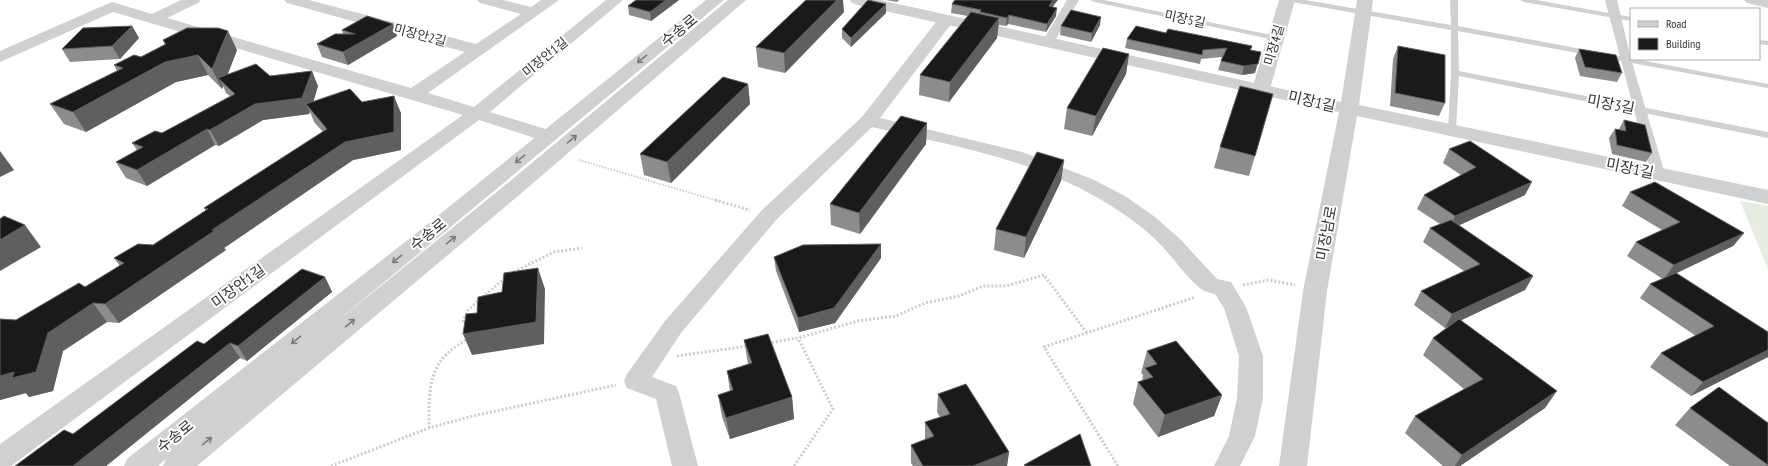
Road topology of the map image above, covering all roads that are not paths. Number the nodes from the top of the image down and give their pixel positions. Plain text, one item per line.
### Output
1 (91, 0) edge
2 (193, 0) edge
3 (292, 0) edge
4 (486, 0) edge
5 (551, 0) edge
6 (615, 0) edge
7 (716, 0) edge
8 (738, 0) edge
9 (858, 0) edge
10 (1073, 0) edge
11 (1094, 0) edge
12 (1287, 0) edge
13 (1292, 0) edge
14 (1454, 0) edge
15 (1524, 0) edge
16 (1611, 0) edge
17 (1752, 0) edge
18 (119, 3) edge
19 (1768, 3) edge
20 (1364, 7) edge
21 (533, 12) junction
22 (1614, 16) junction
23 (153, 19) junction
24 (1630, 19) edge
25 (948, 20) junction
26 (1455, 28) junction
27 (1276, 38) junction
28 (1048, 42) junction
29 (478, 50) junction
30 (0, 57) edge
31 (1627, 60) junction
32 (1455, 73) junction
33 (1768, 86) edge
34 (1261, 89) junction
35 (414, 94) junction
36 (1349, 109) junction
37 (1641, 110) junction
38 (476, 114) junction
39 (868, 121) junction
40 (1452, 130) junction
41 (1768, 135) edge
42 (548, 136) junction
43 (1658, 174) junction
44 (1768, 197) edge
45 (0, 459) edge
46 (138, 466) edge
47 (177, 466) edge
48 (685, 466) edge
49 (1227, 466) edge
50 (1293, 466) edge

1 - 18 street
2 - 23 street
3 - 29 street, 미장안2길
4 - 21 street
5 - 21 street, 미장안2길
6 - 38 street, 미장안1길
7 -> 42 street, 수송로
47 -> 8 street, 수송로
9 - 25 street, 미장1길
10 - 28 street
11 - 27 lane, 미장5길
12 - 27 street, 미장4길
13 - 20 lane
14 - 26 lane
15 - 22 lane
16 - 22 street
17 - 19 street
18 - 23 street
18 - 30 street
20 - 26 lane
20 - 36 street, 미장남로
21 - 29 street, 미장안2길
22 - 24 lane
22 - 31 street
23 - 35 street
25 - 28 street, 미장1길
25 - 39 street
26 - 31 lane
26 - 32 lane
27 - 34 street, 미장4길
28 - 34 street, 미장1길
29 - 35 street, 미장안2길
31 - 33 lane
31 - 37 street
32 - 37 lane, 미장3길
32 - 40 lane
34 - 36 street, 미장1길
35 - 38 street
36 - 40 street, 미장1길
36 - 50 street, 미장남로
37 - 41 lane, 미장3길
37 - 43 street
38 - 42 street
38 - 45 street, 미장안1길
39 - 48 street
39 - 49 street
40 - 43 street, 미장1길
42 -> 46 street, 수송로
43 - 44 street, 미장1길

